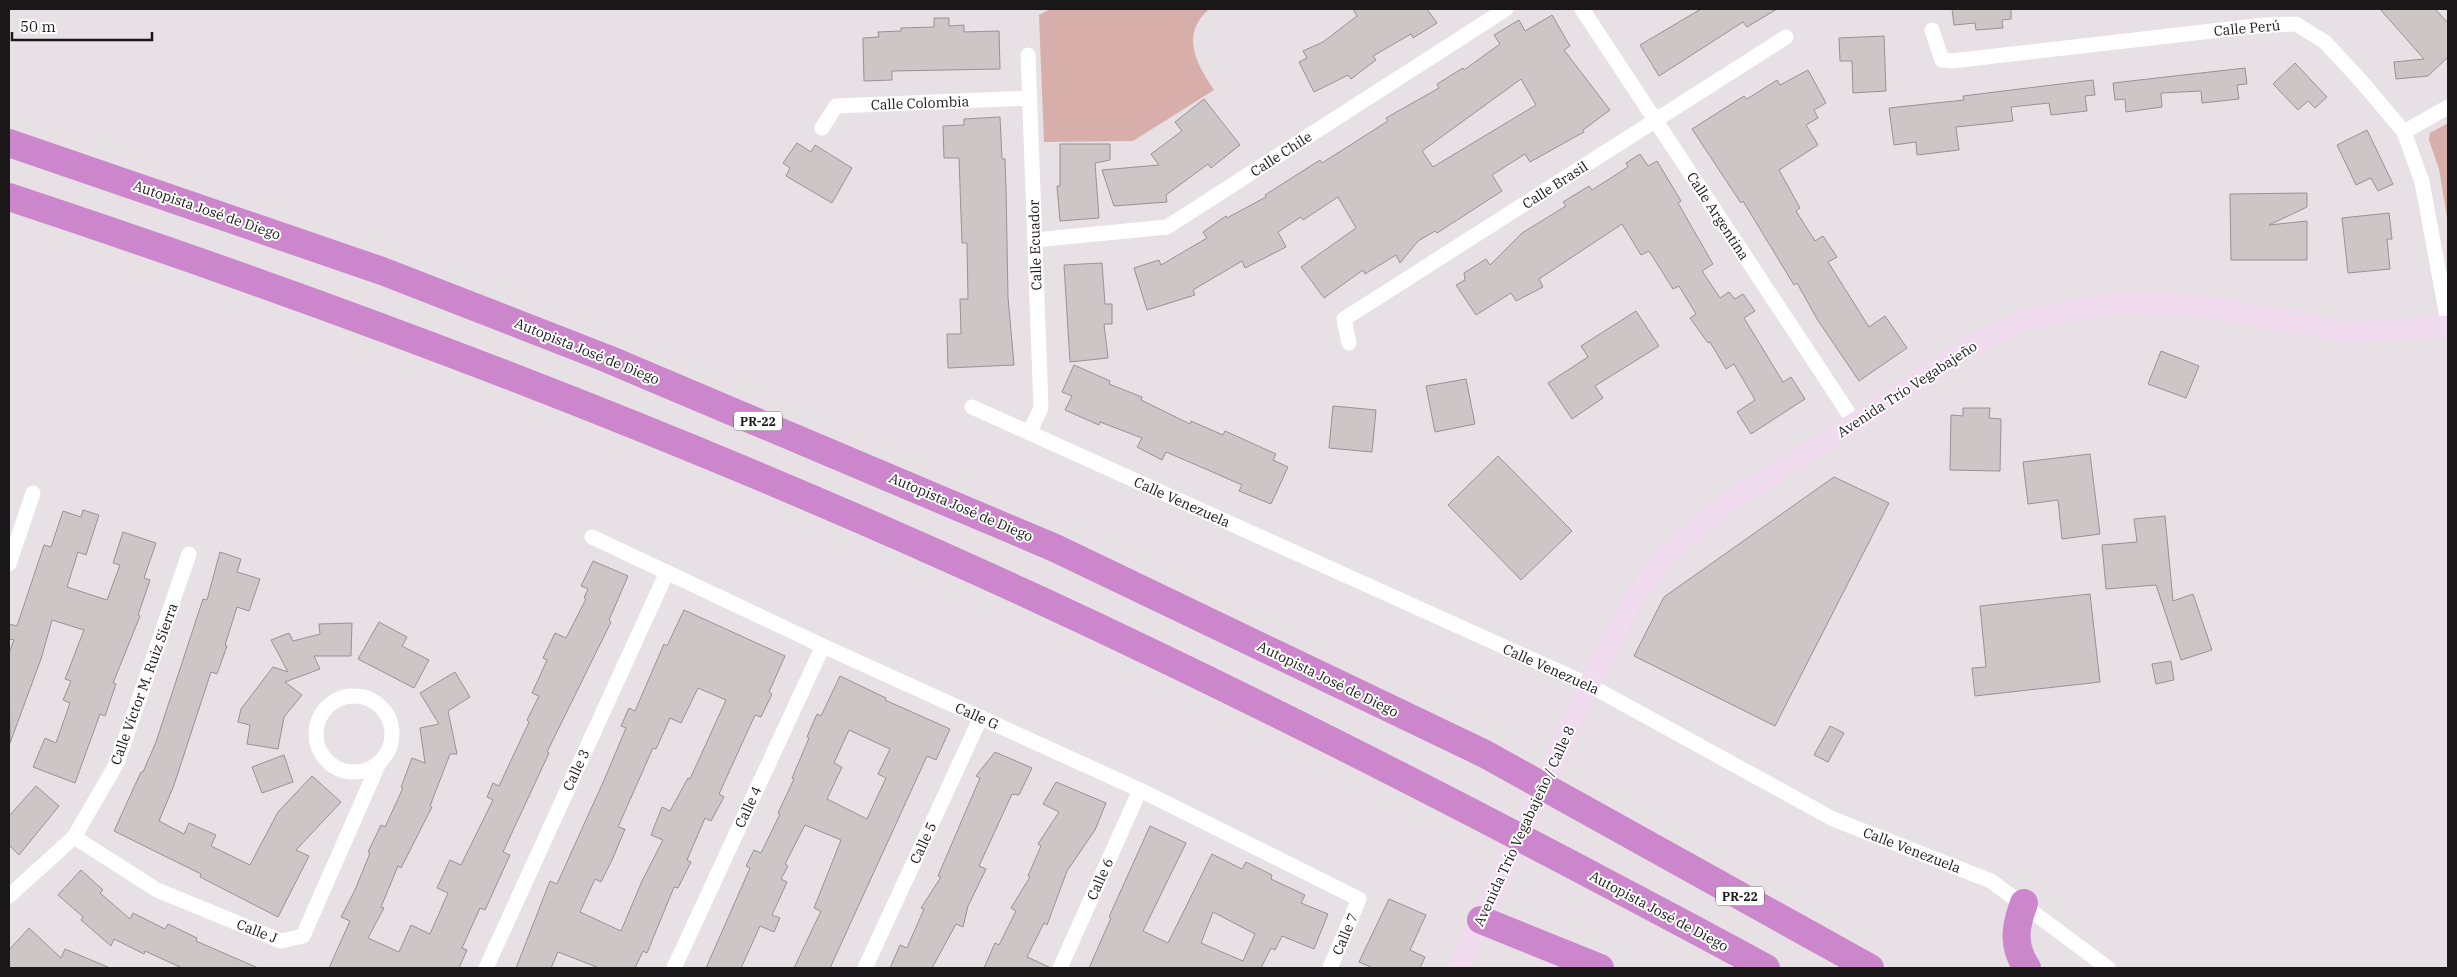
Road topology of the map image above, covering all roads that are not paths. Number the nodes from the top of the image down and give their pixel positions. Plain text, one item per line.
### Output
1 (1506, 9) edge
2 (1582, 9) edge
3 (1932, 30) dead end
4 (1786, 37) dead end
5 (1028, 55) dead end
6 (1030, 98) junction
7 (2448, 107) edge
8 (1655, 120) junction
9 (822, 128) dead end
10 (2404, 132) junction
11 (9, 143) edge
12 (9, 197) edge
13 (1035, 240) junction
14 (2448, 322) edge
15 (2448, 326) edge
16 (1349, 344) dead end
17 (972, 407) dead end
18 (1855, 423) junction
19 (1029, 433) junction
20 (33, 493) dead end
21 (592, 537) dead end
22 (190, 554) dead end
23 (9, 564) edge
24 (667, 572) junction
25 (823, 646) junction
26 (1589, 685) junction
27 (981, 718) junction
28 (379, 764) junction
29 (1140, 790) junction
30 (74, 837) junction
31 (9, 896) edge
32 (1359, 899) joint
33 (2024, 903) junction
34 (1481, 920) junction
35 (486, 968) edge
36 (674, 968) edge
37 (865, 968) edge
38 (1060, 968) edge
39 (1330, 968) edge
40 (1459, 968) edge
41 (1600, 968) edge
42 (1766, 968) edge
43 (1870, 968) edge
44 (2027, 968) edge
45 (2108, 968) edge

1 - 13 street, Calle Chile
2 - 8 street, Calle Argentina
3 - 10 street, Calle Perú
4 - 8 street, Calle Brasil
5 - 6 street, Calle Ecuador
6 - 9 street, Calle Colombia
6 - 13 street, Calle Ecuador
7 - 10 street
8 - 16 street, Calle Brasil
8 - 18 street, Calle Argentina
10 - 14 street, Calle Perú
11 - 43 highway, Autopista José de Diego / PR-22
12 - 42 highway, Autopista José de Diego
13 - 19 street, Calle Ecuador
15 - 18 street, Avenida Trío Vegabajeño
17 - 19 street, Calle Venezuela
18 - 26 street, Avenida Trío Vegabajeño
19 - 26 street, Calle Venezuela
20 - 23 street
21 - 24 street, Calle G
22 - 30 street, Calle Víctor M. Ruiz Sierra
24 - 25 street, Calle G
24 - 35 street, Calle 3
25 - 27 street, Calle G
25 - 36 street, Calle 4
26 - 33 street, Calle Venezuela
26 - 34 street, Avenida Trío Vegabajeño / Calle 8
27 - 29 street, Calle G
27 - 37 street, Calle 5
28 - 28 street, Calle J
28 - 30 street, Calle J
29 - 32 street, Calle G
29 - 38 street, Calle 6
30 - 31 street, Calle Víctor M. Ruiz Sierra
32 - 39 street, Calle 7
33 - 44 highway
33 - 45 street, Calle Venezuela
34 - 40 street, Avenida Trío Vegabajeño / Calle 8
34 - 41 highway

